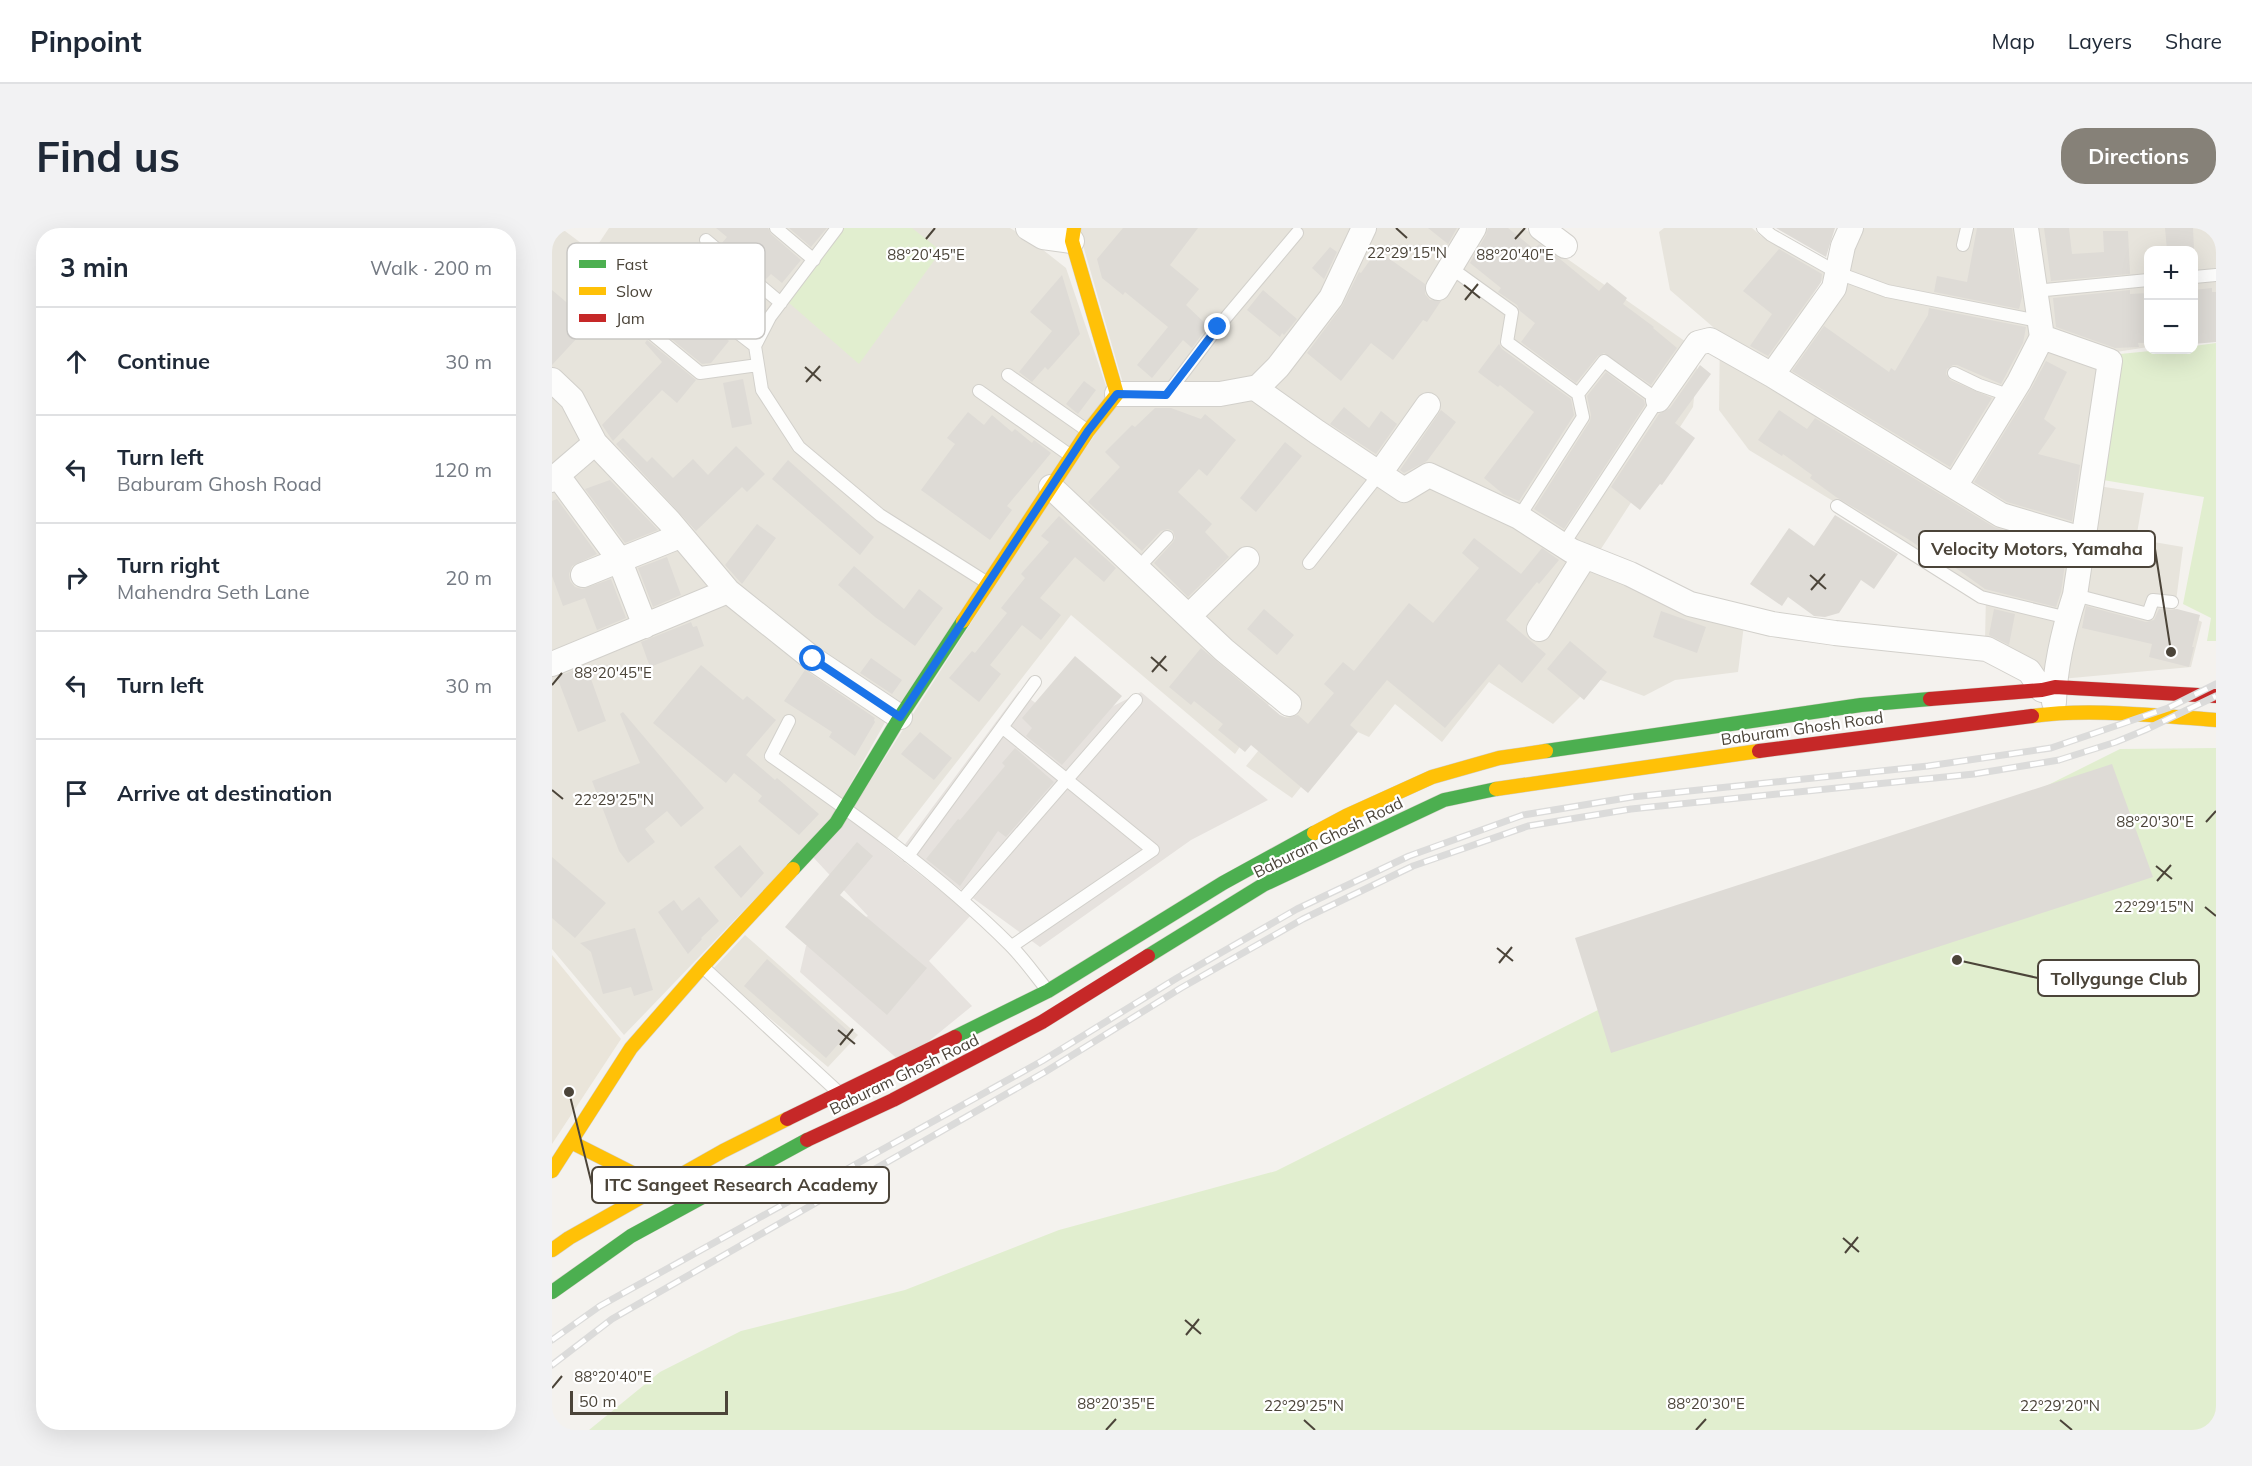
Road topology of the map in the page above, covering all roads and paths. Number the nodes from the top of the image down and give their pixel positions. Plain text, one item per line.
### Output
1 (776, 228) edge
2 (837, 228) edge
3 (1028, 228) edge
4 (1364, 228) edge
5 (1474, 228) edge
6 (1541, 228) edge
7 (1763, 228) edge
8 (1851, 228) edge
9 (1967, 228) edge
10 (2026, 228) edge
11 (1298, 233) dead end
12 (1073, 235) edge
13 (706, 240) dead end
14 (710, 243) edge
15 (1963, 245) dead end
16 (1565, 246) dead end
17 (814, 260) junction
18 (1838, 273) junction
19 (2216, 275) edge
20 (2198, 277) edge
21 (1444, 278) joint
22 (2144, 280) edge
23 (765, 290) edge
24 (2035, 291) junction
25 (781, 303) junction
26 (765, 328) edge
27 (2040, 329) junction
28 (660, 339) edge
29 (746, 339) edge
30 (759, 339) edge
31 (755, 346) junction
32 (758, 365) junction
33 (1954, 373) dead end
34 (1008, 375) dead end
35 (1772, 375) junction
36 (553, 382) edge
37 (1255, 388) junction
38 (979, 391) dead end
39 (1117, 394) junction
40 (1578, 394) junction
41 (1166, 395) junction
42 (2011, 396) junction
43 (1658, 400) junction
44 (1428, 405) dead end
45 (1088, 431) junction
46 (595, 442) junction
47 (1072, 457) junction
48 (1380, 473) junction
49 (555, 478) edge
50 (1955, 486) junction
51 (1051, 487) junction
52 (1837, 506) dead end
53 (1519, 517) junction
54 (680, 536) junction
55 (1167, 537) dead end
56 (2082, 539) junction
57 (1563, 545) junction
58 (1585, 556) junction
59 (620, 559) junction
60 (1247, 560) dead end
61 (1309, 563) dead end
62 (1138, 568) junction
63 (583, 575) dead end
64 (988, 583) junction
65 (728, 591) junction
66 (2075, 595) junction
67 (2172, 602) dead end
68 (1189, 616) junction
69 (2068, 618) junction
70 (645, 626) junction
71 (1539, 629) dead end
72 (553, 663) edge
73 (1035, 682) dead end
74 (2048, 688) junction
75 (2216, 696) edge
76 (1136, 700) dead end
77 (1289, 704) dead end
78 (2054, 713) junction
79 (900, 717) junction
80 (2216, 720) edge
81 (789, 721) dead end
82 (1002, 727) junction
83 (1066, 780) junction
84 (845, 808) junction
85 (908, 856) junction
86 (963, 899) junction
87 (1012, 946) junction
88 (702, 967) junction
89 (1048, 991) junction
90 (840, 1094) junction
91 (572, 1142) junction
92 (552, 1172) edge
93 (660, 1187) junction
94 (556, 1270) edge

1 - 17 lane
2 - 17 lane
3 - 12 street
4 - 37 street
5 - 21 street
6 - 16 street
7 - 18 lane
8 - 18 street
9 - 15 lane
10 - 24 street
11 - 41 lane
12 - 39 main road
13 - 14 lane
17 - 25 lane
18 - 27 lane
18 - 35 street
19 - 20 lane
21 - 40 lane
22 - 24 lane
23 - 25 lane
24 - 27 street
25 - 26 lane
27 - 42 street
27 - 56 street
28 - 32 lane
29 - 31 lane
30 - 31 lane
31 - 32 lane
32 - 64 lane
33 - 42 lane
34 - 45 lane
35 - 43 street
35 - 50 street
36 - 46 street
37 - 41 street
37 - 48 street
38 - 47 lane
39 - 41 street
39 - 45 main road
40 - 43 lane
40 - 53 lane
42 - 50 street
43 - 57 lane
44 - 48 street
45 - 47 main road
46 - 49 street
46 - 54 street
47 - 51 main road
48 - 53 street
48 - 61 lane
49 - 59 street
50 - 56 street
51 - 62 street
51 - 64 main road
52 - 69 lane
53 - 57 street
54 - 59 street
54 - 65 street
55 - 62 lane
56 - 66 street
57 - 58 street
58 - 71 street
58 - 74 street
59 - 63 street
59 - 70 street
60 - 68 street
62 - 68 street
64 - 79 main road
65 - 70 street
65 - 79 street
66 - 67 lane
66 - 69 street
68 - 77 street
69 - 74 street
70 - 72 street
73 - 82 lane
74 - 75 main road, Baburam Ghosh Road
74 - 78 street
74 - 89 main road, Baburam Ghosh Road
76 - 83 lane
78 - 80 main road, Baburam Ghosh Road
78 - 94 main road, Baburam Ghosh Road
79 - 84 main road
81 - 84 lane
82 - 83 lane
82 - 85 lane
83 - 86 lane
83 - 87 lane
84 - 85 lane
84 - 88 main road
85 - 86 lane
86 - 87 lane
87 - 89 lane
88 - 90 lane
88 - 91 main road
89 - 90 main road, Baburam Ghosh Road
90 - 93 main road, Baburam Ghosh Road
91 - 92 main road
91 - 93 main road
93 - 94 main road, Baburam Ghosh Road

